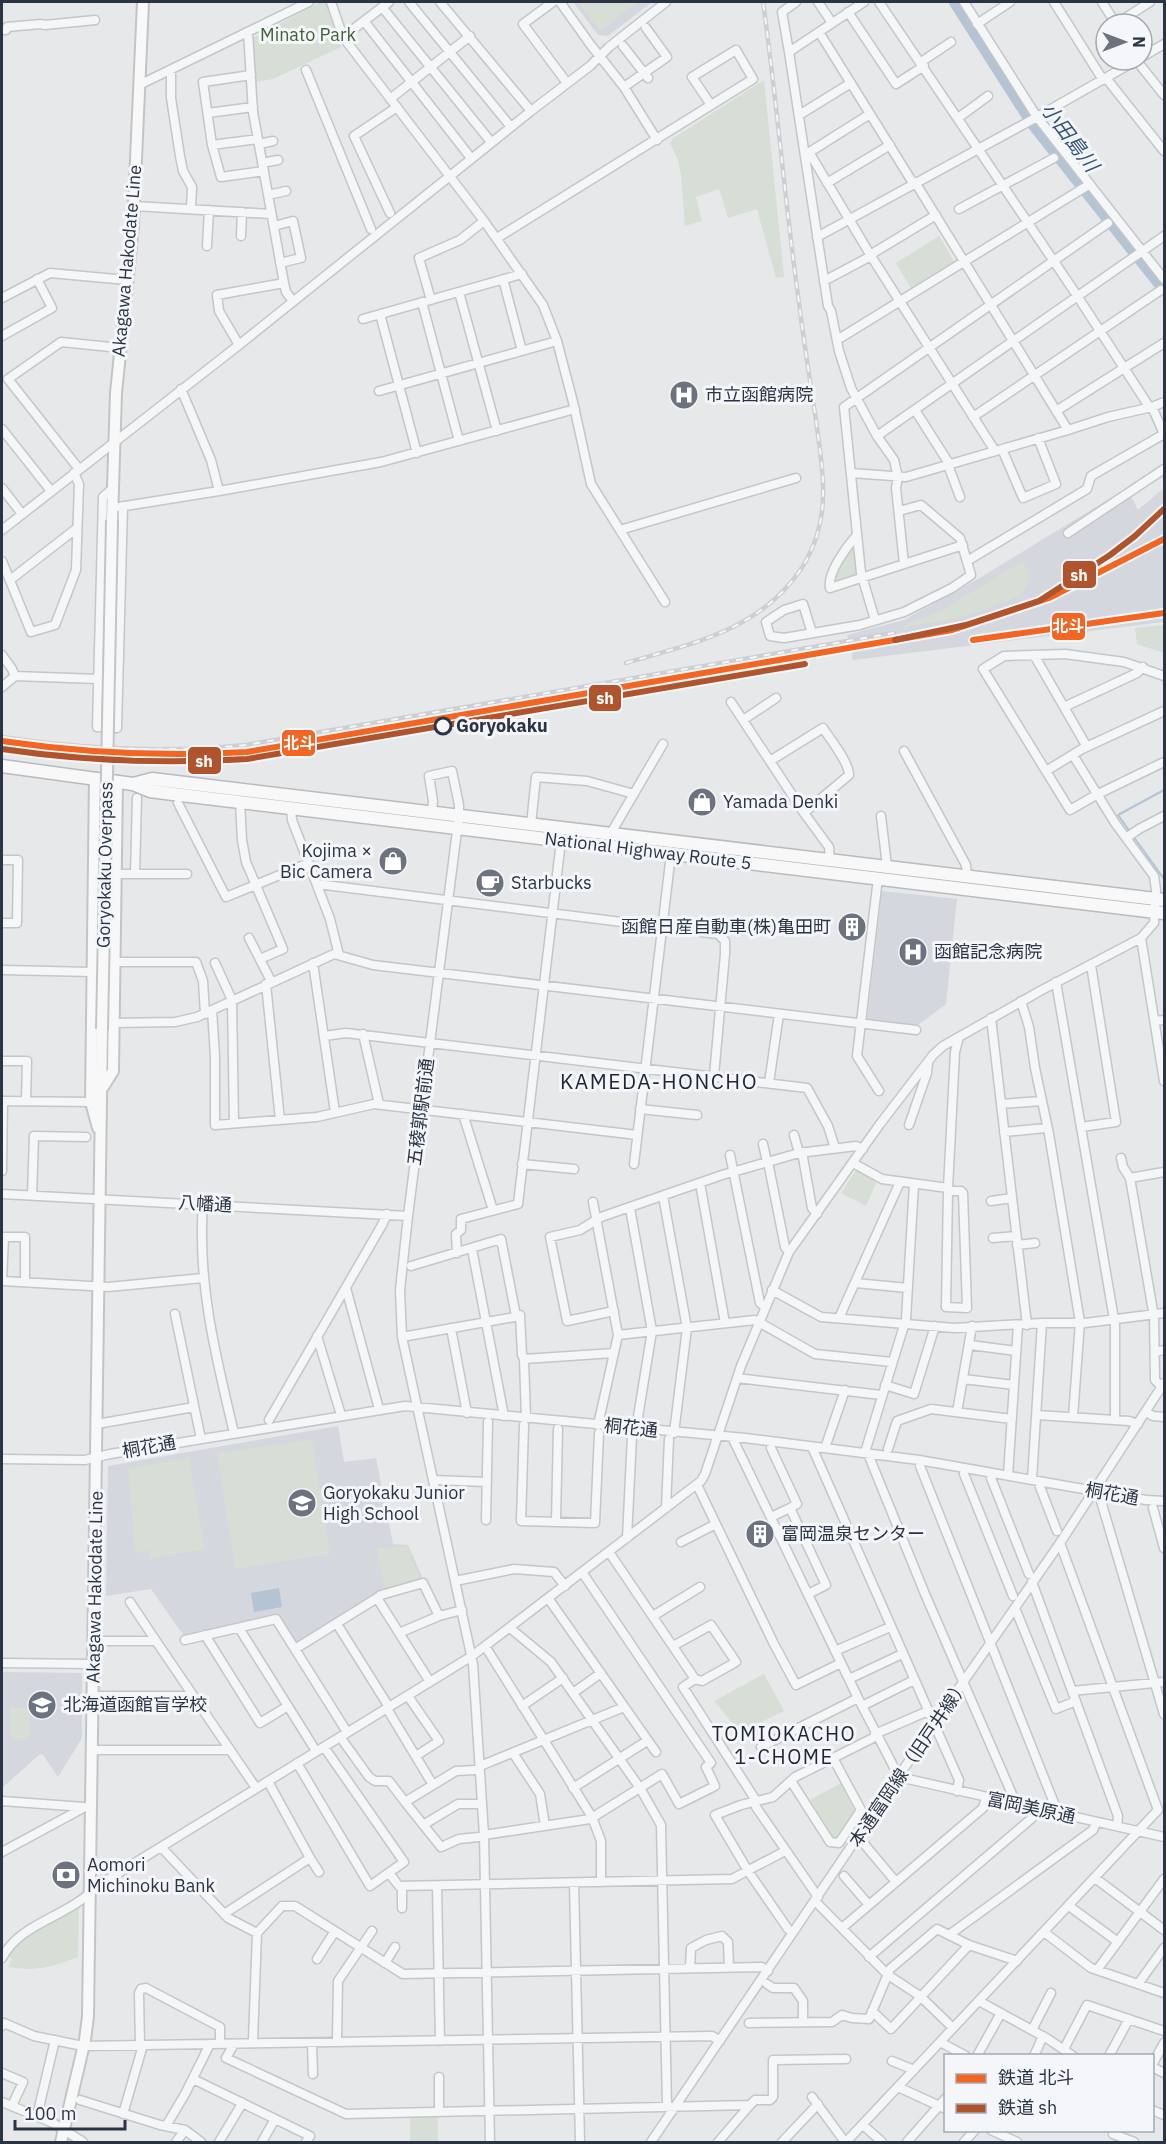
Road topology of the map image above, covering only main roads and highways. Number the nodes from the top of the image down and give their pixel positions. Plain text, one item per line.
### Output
1 (143, 2) edge
2 (112, 520) joint
3 (2, 766) edge
4 (95, 778) junction
5 (117, 782) junction
6 (133, 784) junction
7 (458, 821) junction
8 (1160, 906) edge
9 (102, 1029) joint
10 (102, 1089) junction
11 (101, 1140) junction
12 (61, 2142) edge

1 - 2 main road, Akagawa Hakodate Line
2 - 9 main road, Goryokaku Overpass, bridge
3 - 4 highway, National Highway Route 5
4 - 5 highway, National Highway Route 5
4 - 11 main road
5 - 6 highway, National Highway Route 5
5 - 10 main road
6 - 7 highway, National Highway Route 5
6 - 7 highway, National Highway Route 5
7 - 8 highway, National Highway Route 5
7 - 8 highway, National Highway Route 5
9 - 10 main road, Akagawa Hakodate Line
10 - 11 main road, Akagawa Hakodate Line
11 - 12 main road, Akagawa Hakodate Line

